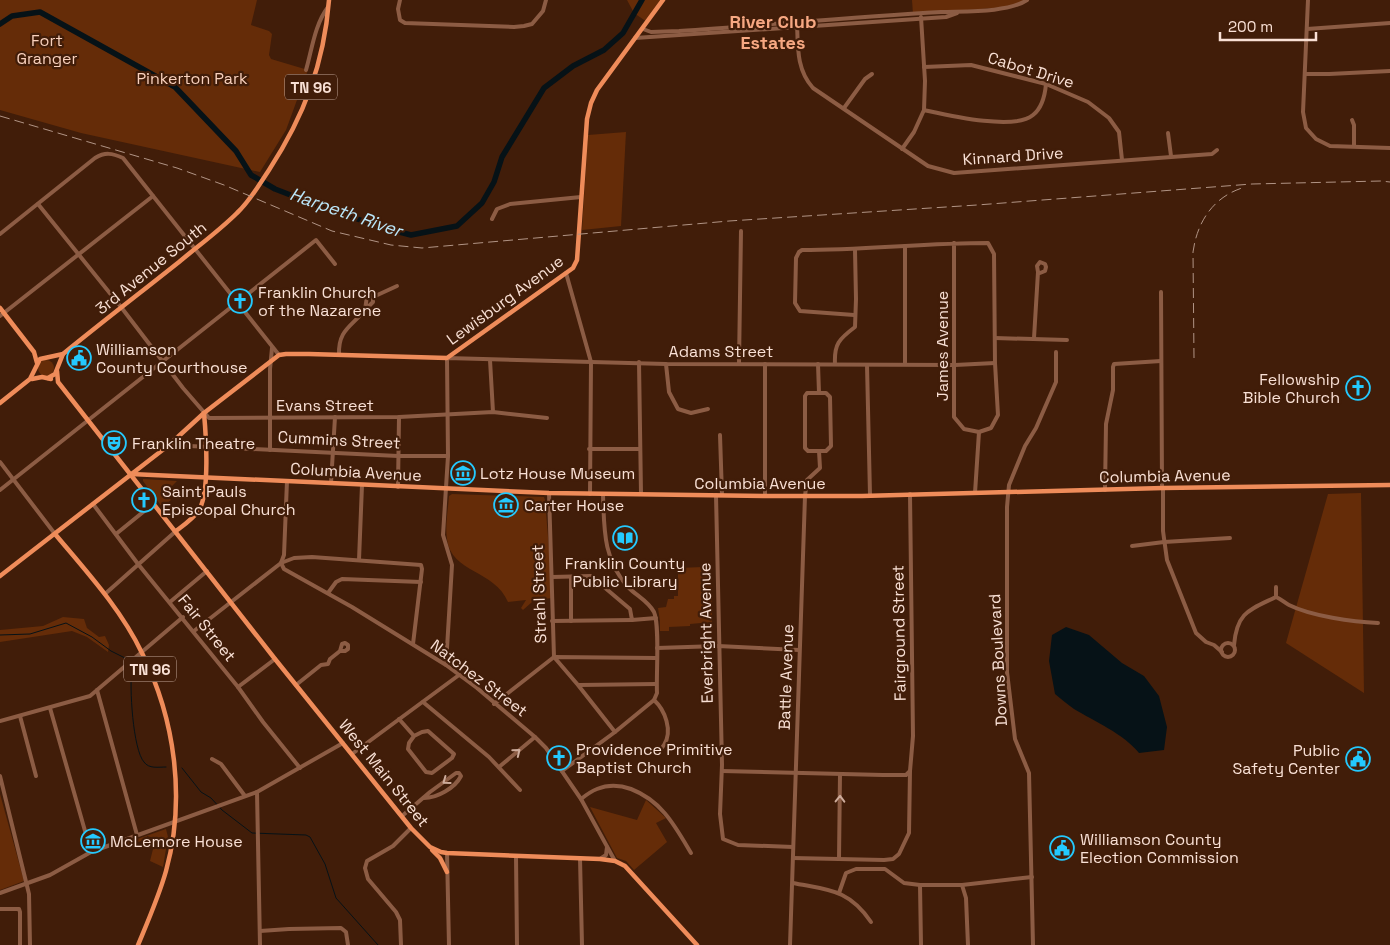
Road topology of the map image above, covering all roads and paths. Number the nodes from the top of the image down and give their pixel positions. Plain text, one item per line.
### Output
1 (329, 0) edge
2 (400, 0) edge
3 (546, 0) edge
4 (663, 0) edge
5 (1027, 0) edge
6 (1308, 0) edge
7 (328, 7) junction
8 (921, 16) junction
9 (1390, 23) edge
10 (797, 25) junction
11 (643, 28) junction
12 (1307, 29) junction
13 (635, 38) junction
14 (924, 67) junction
15 (306, 70) dead end
16 (1390, 71) edge
17 (872, 74) dead end
18 (1306, 74) junction
19 (1046, 84) junction
20 (844, 108) junction
21 (924, 110) junction
22 (1352, 120) dead end
23 (1168, 133) dead end
24 (1354, 146) junction
25 (1390, 148) edge
26 (902, 149) junction
27 (1217, 150) dead end
28 (1171, 156) junction
29 (1122, 160) junction
30 (153, 196) junction
31 (581, 198) junction
32 (38, 204) junction
33 (492, 219) dead end
34 (741, 231) dead end
35 (0, 234) edge
36 (954, 243) junction
37 (905, 246) junction
38 (194, 249) junction
39 (855, 250) junction
40 (79, 254) junction
41 (335, 264) dead end
42 (1038, 272) dead end
43 (566, 273) junction
44 (397, 286) dead end
45 (1162, 292) dead end
46 (237, 303) junction
47 (121, 307) junction
48 (0, 308) edge
49 (2, 314) edge
50 (854, 315) junction
51 (995, 338) junction
52 (1034, 338) junction
53 (1067, 340) dead end
54 (272, 348) junction
55 (34, 352) junction
56 (1056, 352) dead end
57 (63, 354) junction
58 (278, 355) junction
59 (339, 355) junction
60 (44, 357) junction
61 (50, 357) junction
62 (447, 358) junction
63 (490, 360) junction
64 (163, 361) junction
65 (271, 361) junction
66 (1162, 361) junction
67 (591, 362) junction
68 (639, 362) junction
69 (739, 363) junction
70 (906, 363) junction
71 (995, 363) junction
72 (666, 364) junction
73 (765, 364) junction
74 (818, 364) junction
75 (835, 364) junction
76 (867, 365) junction
77 (955, 365) junction
78 (36, 366) junction
79 (57, 370) junction
80 (42, 377) junction
81 (48, 378) junction
82 (30, 379) junction
83 (58, 382) junction
84 (819, 393) junction
85 (0, 403) edge
86 (708, 409) dead end
87 (493, 412) junction
88 (204, 414) junction
89 (447, 416) junction
90 (335, 417) junction
91 (399, 417) junction
92 (270, 418) junction
93 (547, 418) dead end
94 (88, 420) junction
95 (979, 432) junction
96 (720, 435) dead end
97 (169, 444) junction
98 (206, 446) junction
99 (589, 449) junction
100 (640, 449) junction
101 (270, 450) junction
102 (819, 451) junction
103 (334, 453) junction
104 (398, 456) junction
105 (448, 456) junction
106 (0, 462) edge
107 (131, 474) junction
108 (205, 477) junction
109 (13, 479) junction
110 (287, 481) junction
111 (332, 483) junction
112 (362, 485) junction
113 (1390, 485) edge
114 (398, 487) junction
115 (1162, 488) junction
116 (446, 489) junction
117 (0, 490) edge
118 (1105, 490) junction
119 (1008, 492) junction
120 (549, 493) junction
121 (975, 493) junction
122 (590, 494) junction
123 (603, 494) junction
124 (641, 494) junction
125 (910, 494) junction
126 (716, 495) junction
127 (722, 495) junction
128 (870, 495) junction
129 (765, 496) junction
130 (805, 496) junction
131 (93, 504) junction
132 (153, 504) junction
133 (176, 532) junction
134 (55, 534) junction
135 (116, 534) junction
136 (1230, 538) dead end
137 (1164, 542) junction
138 (1132, 546) dead end
139 (359, 560) junction
140 (281, 563) junction
141 (138, 564) junction
142 (207, 571) junction
143 (0, 576) edge
144 (552, 577) junction
145 (571, 577) junction
146 (420, 582) junction
147 (1276, 587) dead end
148 (328, 593) junction
149 (105, 594) junction
150 (1276, 597) junction
151 (231, 601) junction
152 (170, 602) junction
153 (183, 617) junction
154 (656, 618) junction
155 (632, 620) junction
156 (552, 621) junction
157 (571, 621) junction
158 (1378, 623) dead end
159 (194, 631) junction
160 (1235, 633) junction
161 (413, 644) junction
162 (1226, 644) junction
163 (1234, 645) junction
164 (718, 646) junction
165 (1214, 646) junction
166 (657, 648) junction
167 (799, 650) junction
168 (340, 651) dead end
169 (142, 652) junction
170 (1222, 652) junction
171 (554, 657) junction
172 (656, 658) junction
173 (276, 659) junction
174 (446, 665) junction
175 (459, 675) junction
176 (656, 684) junction
177 (296, 685) junction
178 (578, 685) junction
179 (238, 686) junction
180 (97, 690) junction
181 (654, 700) junction
182 (423, 702) junction
183 (494, 704) junction
184 (50, 708) junction
185 (20, 716) junction
186 (400, 719) junction
187 (0, 721) edge
188 (615, 732) junction
189 (414, 736) junction
190 (535, 737) junction
191 (342, 743) junction
192 (352, 754) junction
193 (656, 754) dead end
194 (212, 759) dead end
195 (499, 766) junction
196 (300, 768) junction
197 (562, 771) junction
198 (722, 771) junction
199 (910, 771) junction
200 (795, 773) junction
201 (0, 776) edge
202 (36, 776) dead end
203 (840, 777) junction
204 (520, 790) dead end
205 (257, 792) junction
206 (245, 796) junction
207 (424, 798) junction
208 (581, 799) junction
209 (402, 816) junction
210 (175, 822) junction
211 (411, 828) junction
212 (137, 835) junction
213 (606, 843) junction
214 (430, 847) junction
215 (793, 847) junction
216 (91, 852) junction
217 (447, 853) junction
218 (691, 853) dead end
219 (516, 856) junction
220 (580, 858) junction
221 (793, 858) junction
222 (600, 859) junction
223 (839, 859) junction
224 (615, 861) junction
225 (447, 872) junction
226 (1032, 877) junction
227 (793, 883) junction
228 (27, 884) junction
229 (920, 885) junction
230 (962, 885) junction
231 (0, 893) edge
232 (839, 893) junction
233 (0, 909) edge
234 (872, 922) dead end
235 (260, 931) junction
236 (20, 945) edge
237 (30, 945) edge
238 (138, 945) edge
239 (260, 945) edge
240 (348, 945) edge
241 (401, 945) edge
242 (449, 945) edge
243 (517, 945) edge
244 (582, 945) edge
245 (696, 945) edge
246 (790, 945) edge
247 (922, 945) edge
248 (968, 945) edge
249 (1034, 945) edge

1 - 7 main road, TN 96
2 - 3 street
4 - 11 main road, Lewisburg Avenue
5 - 8 street
6 - 12 street
7 - 15 street
7 - 38 main road, 3rd Avenue South / TN 96
8 - 10 street
8 - 14 street
9 - 12 street
10 - 11 street
10 - 13 street
10 - 20 street, Kinnard Drive
11 - 13 main road, Lewisburg Avenue
12 - 18 street
13 - 31 main road, Lewisburg Avenue
14 - 19 street, Cabot Drive
14 - 21 street
16 - 18 street
17 - 20 street
18 - 24 street
19 - 21 street
19 - 29 street, Cabot Drive
20 - 26 street, Kinnard Drive
21 - 26 street
22 - 24 street
23 - 28 street
24 - 25 street
26 - 29 street, Kinnard Drive
27 - 28 street, Kinnard Drive
28 - 29 street, Kinnard Drive
30 - 32 street
30 - 38 street
30 - 40 street
31 - 33 street
31 - 43 main road, Lewisburg Avenue
32 - 35 street
32 - 40 street
34 - 69 street
36 - 37 street
36 - 51 street
36 - 77 street, James Avenue
37 - 39 street
37 - 70 street
38 - 46 street
38 - 47 main road, 3rd Avenue South / TN 96
39 - 50 street
39 - 50 street
40 - 47 street
40 - 49 street
41 - 46 street
42 - 52 street
43 - 62 main road, Lewisburg Avenue
43 - 67 street
44 - 59 street
45 - 66 street
46 - 54 street
46 - 64 street
47 - 57 main road, 3rd Avenue South / TN 96
47 - 64 street
48 - 49 main road
49 - 55 main road
50 - 75 street
51 - 52 street
51 - 71 street
52 - 53 street
54 - 58 street
54 - 65 street
55 - 60 main road
55 - 78 main road
56 - 119 street, Downs Boulevard
57 - 61 main road, 3rd Avenue South / TN 96
57 - 79 main road, 3rd Avenue South
58 - 59 main road, Lewisburg Avenue
58 - 65 main road
59 - 62 main road, Lewisburg Avenue
60 - 61 main road
60 - 78 main road
61 - 79 main road
62 - 63 street, Adams Street
62 - 89 street
63 - 67 street, Adams Street
63 - 87 street
64 - 88 street
64 - 94 street
65 - 88 main road
65 - 92 street
66 - 115 street
66 - 118 street
67 - 68 street, Adams Street
67 - 99 street
68 - 72 street, Adams Street
68 - 100 street
69 - 72 street, Adams Street
69 - 73 street, Adams Street
70 - 76 street, Adams Street
70 - 77 street, Adams Street
71 - 77 street, Adams Street
71 - 95 street
72 - 86 street
73 - 74 street, Adams Street
73 - 129 street
74 - 75 street, Adams Street
74 - 84 street
75 - 76 street, Adams Street
76 - 128 street
77 - 95 street, James Avenue
78 - 80 main road
78 - 82 main road
79 - 81 main road
79 - 83 main road
80 - 81 main road
80 - 82 main road
81 - 83 main road
82 - 85 main road
83 - 94 main road, West Main Street
84 - 102 street
84 - 102 street
87 - 89 street, Evans Street
87 - 93 street, Evans Street
88 - 92 street, Evans Street
88 - 97 main road
88 - 98 main road
89 - 91 street, Evans Street
89 - 105 street
90 - 91 street, Evans Street
90 - 92 street, Evans Street
90 - 103 street
91 - 104 street
92 - 101 street
94 - 107 main road, West Main Street
94 - 109 street
95 - 121 street
96 - 127 street
97 - 98 street, Cummins Street
97 - 107 main road
98 - 101 street, Cummins Street
98 - 108 main road
99 - 100 street
99 - 122 street
100 - 124 street
101 - 103 street, Cummins Street
102 - 130 street, Battle Avenue
103 - 104 street, Cummins Street
103 - 111 street
104 - 105 street, Cummins Street
104 - 114 street
105 - 116 street
106 - 109 street
107 - 108 main road, Columbia Avenue
107 - 131 main road
107 - 132 main road, West Main Street
108 - 110 main road, Columbia Avenue
108 - 133 main road
109 - 117 street
109 - 134 street
110 - 111 main road, Columbia Avenue
110 - 140 street
111 - 112 main road, Columbia Avenue
112 - 114 main road, Columbia Avenue
112 - 139 street
113 - 115 main road, Columbia Avenue
114 - 116 main road, Columbia Avenue
115 - 118 main road, Columbia Avenue
115 - 137 street
116 - 120 main road, Columbia Avenue
116 - 174 street
118 - 119 main road, Columbia Avenue
119 - 121 main road, Columbia Avenue
119 - 226 street, Downs Boulevard
120 - 122 main road, Columbia Avenue
120 - 144 street, Strahl Street
121 - 125 main road, Columbia Avenue
122 - 123 main road, Columbia Avenue
123 - 124 main road, Columbia Avenue
123 - 154 street
124 - 126 main road, Columbia Avenue
125 - 128 main road, Columbia Avenue
125 - 199 street, Fairground Street
126 - 127 main road, Columbia Avenue
126 - 164 street, Everbright Avenue
127 - 129 main road, Columbia Avenue
128 - 130 main road, Columbia Avenue
129 - 130 main road, Columbia Avenue
130 - 167 street, Battle Avenue
131 - 134 main road
131 - 135 street, Fair Street
132 - 133 main road, West Main Street
132 - 135 street
133 - 141 street
133 - 142 main road, West Main Street
134 - 143 main road
134 - 149 main road, TN 96
135 - 141 street, Fair Street
136 - 137 street
137 - 138 street
137 - 165 street
139 - 140 street
139 - 146 street
140 - 148 street, Natchez Street
140 - 151 street
141 - 149 street
141 - 152 street, Fair Street
142 - 151 main road, West Main Street
142 - 152 street
144 - 145 street
144 - 156 street, Strahl Street
145 - 155 street
145 - 157 street
146 - 148 street
146 - 161 street
147 - 150 street
148 - 161 street, Natchez Street
149 - 169 main road, TN 96
150 - 158 street
150 - 160 street
151 - 159 street
151 - 173 main road, West Main Street
152 - 153 street, Fair Street
153 - 159 street, Fair Street
153 - 169 street
154 - 155 street
154 - 166 street
155 - 157 street
156 - 157 street
156 - 171 street, Strahl Street
159 - 179 street, Fair Street
160 - 162 street
160 - 163 street
161 - 174 street, Natchez Street
162 - 163 street
162 - 165 street
162 - 170 street
163 - 170 street
164 - 166 street
164 - 167 street
164 - 198 street, Everbright Avenue
165 - 170 street
166 - 172 street
167 - 200 street, Battle Avenue
168 - 177 street
169 - 180 street
169 - 210 main road, TN 96
171 - 172 street
171 - 178 street, Strahl Street
171 - 183 street
172 - 176 street
173 - 177 main road, West Main Street
173 - 179 street
174 - 175 street, Natchez Street
175 - 182 street
175 - 183 street, Natchez Street
176 - 178 street
176 - 181 street
177 - 191 main road, West Main Street
178 - 188 street, Strahl Street
179 - 196 street, Fair Street
180 - 184 street
180 - 212 street
181 - 188 street
181 - 193 street
182 - 186 street
182 - 195 street
183 - 190 street, Natchez Street
184 - 185 street
184 - 216 street
185 - 187 street
185 - 202 street
186 - 189 street
186 - 192 street
188 - 197 street
189 - 189 street
195 -> 190 street
190 - 197 street, Natchez Street
191 - 192 main road, West Main Street
191 - 196 street
192 - 209 main road, West Main Street
194 - 206 street
195 - 204 street
196 - 205 street
197 - 208 street, Natchez Street
198 - 200 street
198 - 215 street, Everbright Avenue
199 - 203 street
199 - 223 street
200 - 203 street
200 - 215 street, Battle Avenue
201 - 228 street
223 -> 203 street
205 - 206 street
205 - 235 street
206 - 210 street
207 -> 207 street
207 - 209 street
208 - 213 street, Natchez Street
208 - 218 street
209 - 211 main road, West Main Street
210 - 212 street
210 - 238 main road, TN 96
211 - 214 main road, West Main Street
211 - 241 street
212 - 216 street
213 - 222 street
213 - 224 street, Natchez Street
214 - 217 main road, West Main Street
214 - 225 main road
215 - 221 street, Battle Avenue
216 - 228 street
217 - 219 main road, West Main Street
217 - 225 street
219 - 220 main road, West Main Street
219 - 243 street
220 - 222 main road, West Main Street
220 - 244 street
221 - 223 street
221 - 227 street, Battle Avenue
222 - 224 main road, West Main Street
224 - 245 main road, West Main Street
225 - 242 street
226 - 230 street
226 - 249 street, Downs Boulevard
227 - 232 street
227 - 246 street, Battle Avenue
228 - 231 street
228 - 237 street
229 - 230 street
229 - 232 street
229 - 247 street
230 - 248 street
232 - 234 street
233 - 236 street
235 - 239 street
235 - 240 street

